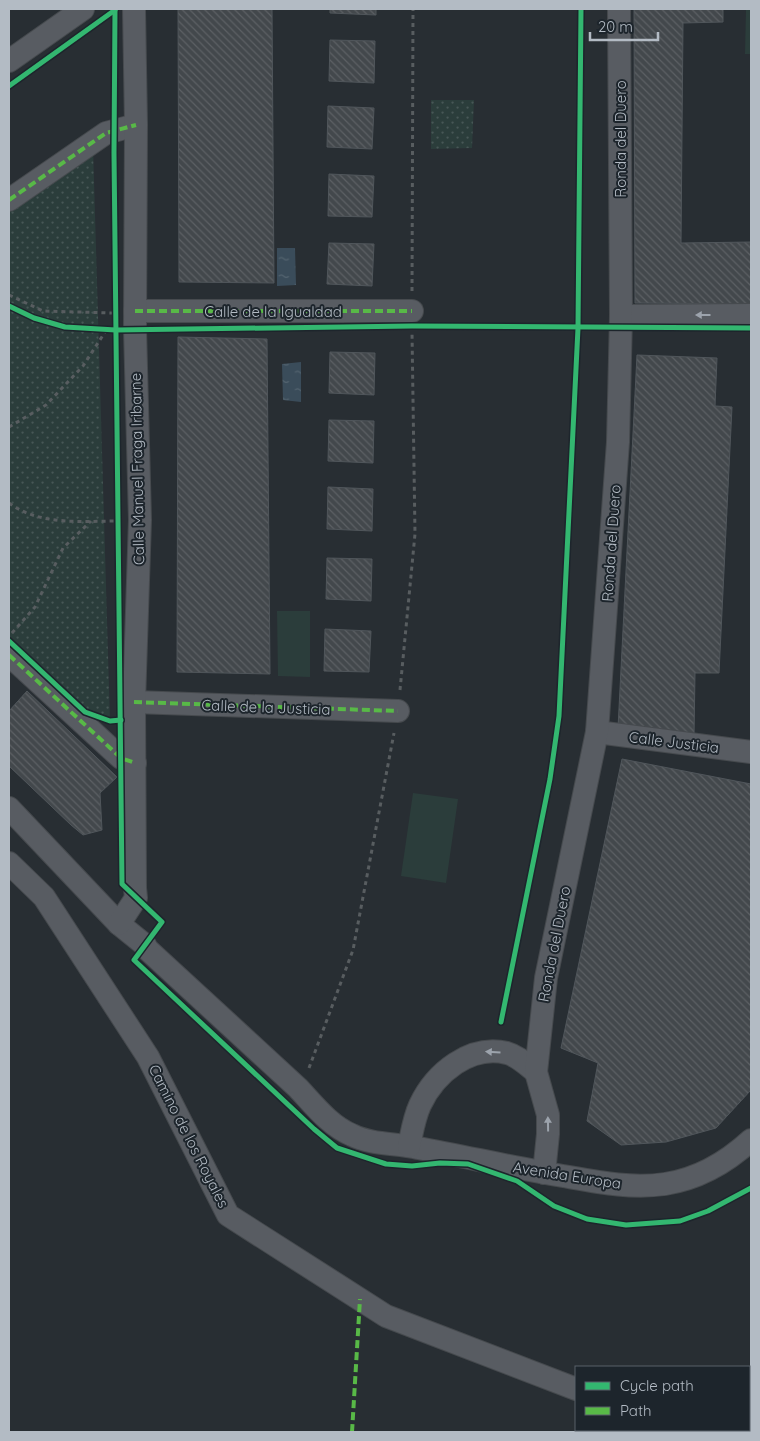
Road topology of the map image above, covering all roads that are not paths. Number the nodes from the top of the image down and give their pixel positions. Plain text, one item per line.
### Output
1 (83, 9) edge
2 (134, 9) edge
3 (619, 9) edge
4 (19, 49) edge
5 (9, 61) edge
6 (136, 125) junction
7 (9, 200) edge
8 (412, 311) road end
9 (751, 315) edge
10 (621, 316) junction
11 (124, 317) junction
12 (9, 655) edge
13 (134, 702) junction
14 (398, 711) road end
15 (597, 732) junction
16 (751, 752) edge
17 (135, 763) junction
18 (9, 808) edge
19 (9, 863) edge
20 (119, 924) junction
21 (536, 1072) junction
22 (751, 1140) edge
23 (409, 1146) junction
24 (544, 1173) junction
25 (575, 1389) edge

1 - 4 street
2 - 6 street, Calle Manuel Fraga Iribarne
3 - 10 street, Ronda del Duero
4 - 5 street
6 - 7 street
6 - 11 street, Calle Manuel Fraga Iribarne
8 - 11 street, Calle de la Igualdad
9 -> 10 street
10 - 15 street, Ronda del Duero
11 - 13 street, Calle Manuel Fraga Iribarne
12 - 17 street
13 - 14 street, Calle de la Justicia
13 - 17 street, Calle Manuel Fraga Iribarne
15 - 16 street, Calle Justicia
15 - 21 street, Ronda del Duero
17 - 20 street, Calle Manuel Fraga Iribarne
18 - 20 street
19 - 25 street, Camino de los Royales
20 - 23 street, Avenida Europa
21 -> 23 street
24 -> 21 street, Ronda del Duero
22 - 24 street, Avenida Europa
23 - 24 street, Avenida Europa

